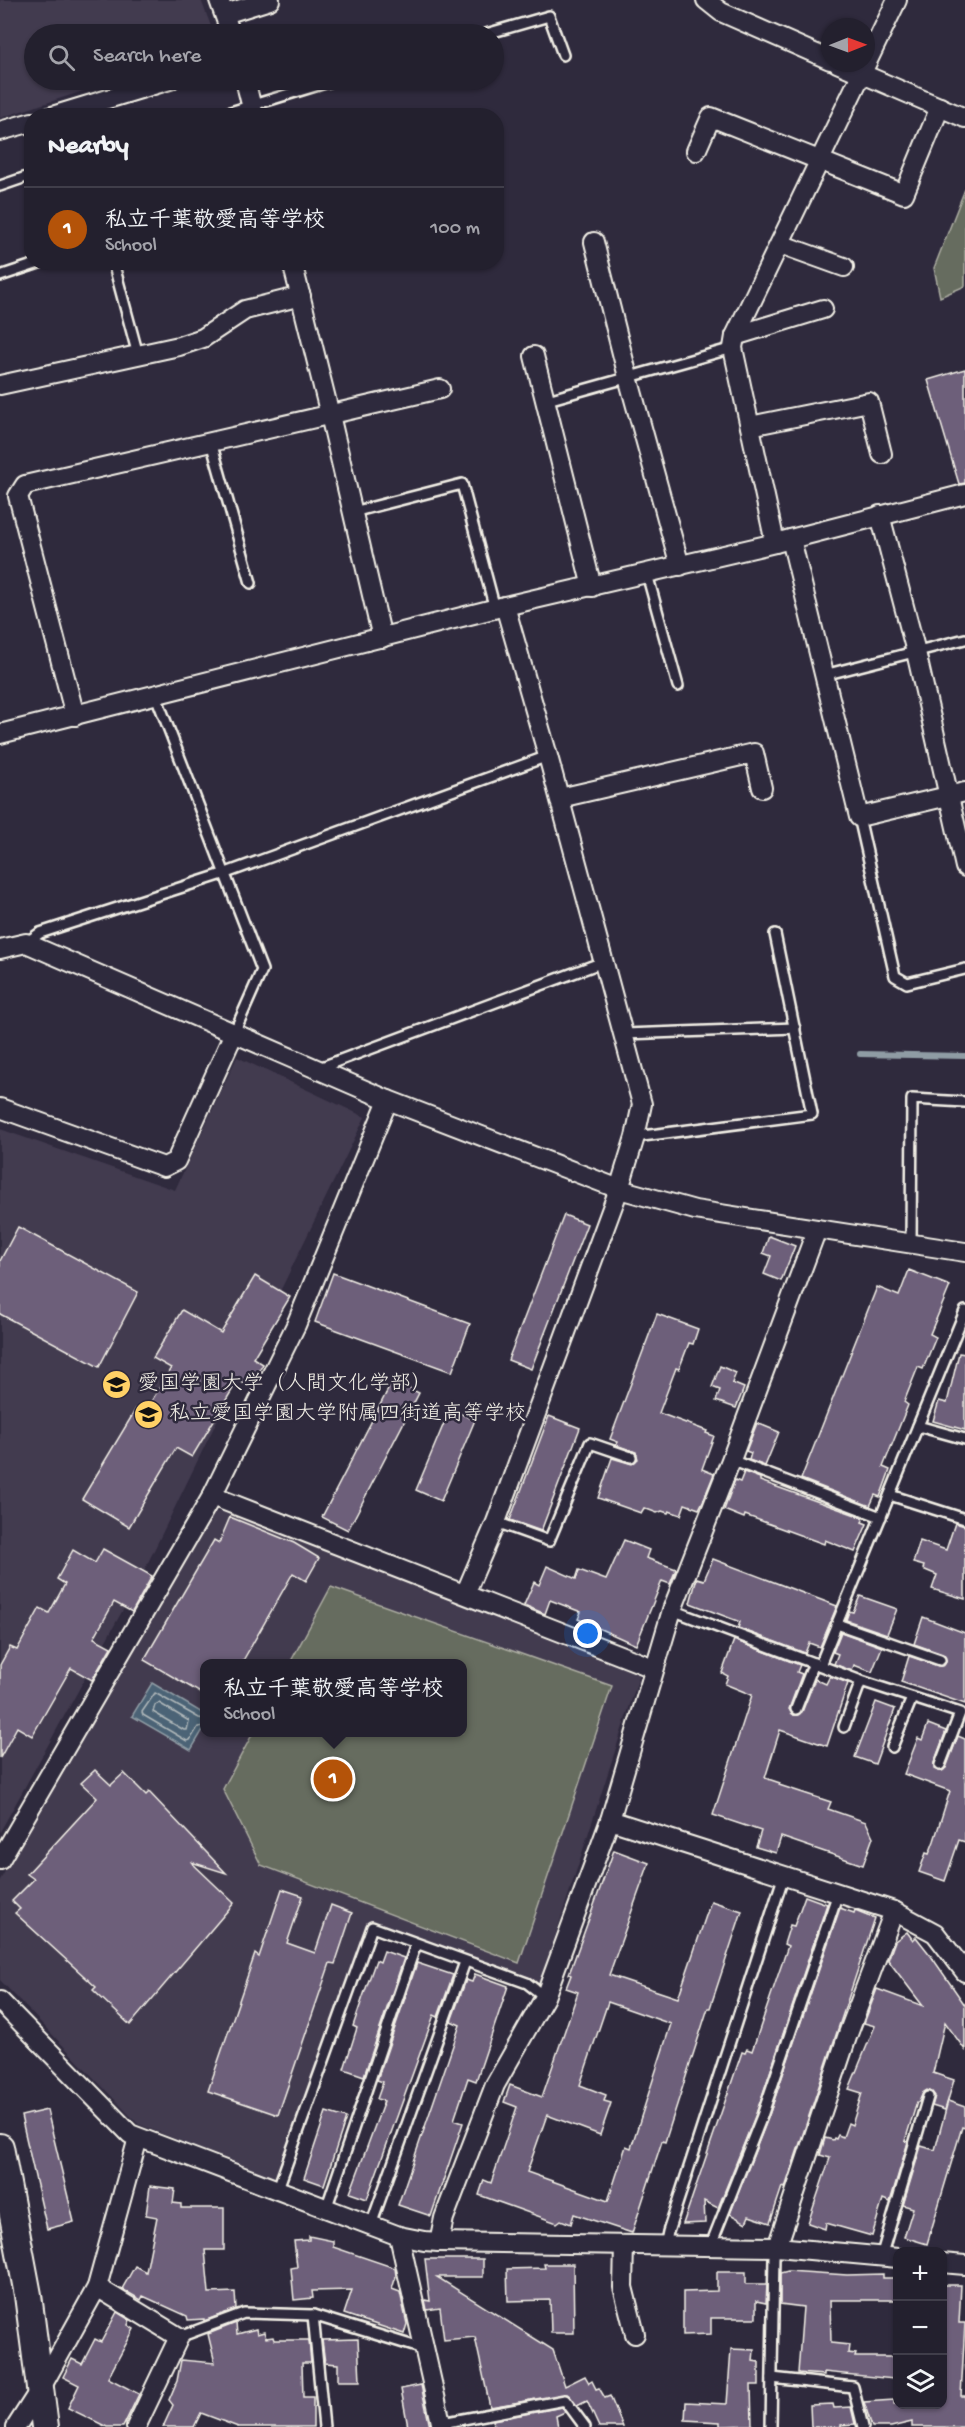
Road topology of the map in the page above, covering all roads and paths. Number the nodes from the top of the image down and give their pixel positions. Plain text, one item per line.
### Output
1 (270, 0) edge
2 (706, 0) edge
3 (897, 0) edge
4 (222, 7) edge
5 (228, 24) edge
6 (504, 29) edge
7 (563, 55) dead end
8 (821, 56) edge
9 (857, 72) edge
10 (861, 74) junction
11 (137, 90) edge
12 (248, 90) edge
13 (308, 90) edge
14 (940, 107) junction
15 (78, 108) edge
16 (252, 108) edge
17 (258, 108) edge
18 (965, 118) edge
19 (24, 124) edge
20 (0, 131) edge
21 (696, 151) dead end
22 (820, 162) junction
23 (24, 178) edge
24 (0, 186) edge
25 (594, 242) dead end
26 (780, 244) junction
27 (844, 267) dead end
28 (24, 268) edge
29 (114, 270) edge
30 (295, 270) edge
31 (0, 276) edge
32 (301, 296) junction
33 (823, 309) dead end
34 (734, 342) junction
35 (138, 355) junction
36 (534, 356) dead end
37 (628, 377) junction
38 (0, 385) edge
39 (440, 389) dead end
40 (544, 401) junction
41 (330, 415) junction
42 (750, 426) junction
43 (211, 442) junction
44 (882, 454) dead end
45 (965, 494) edge
46 (353, 512) junction
47 (880, 515) junction
48 (783, 541) junction
49 (680, 566) junction
50 (647, 574) junction
51 (251, 582) dead end
52 (592, 587) junction
53 (500, 608) junction
54 (382, 638) junction
55 (965, 639) edge
56 (916, 652) junction
57 (824, 675) junction
58 (678, 686) dead end
59 (156, 696) junction
60 (75, 716) junction
61 (0, 734) edge
62 (548, 756) junction
63 (762, 788) dead end
64 (958, 794) edge
65 (560, 798) junction
66 (859, 816) junction
67 (965, 867) edge
68 (226, 873) junction
69 (775, 934) dead end
70 (26, 943) junction
71 (0, 949) edge
72 (603, 962) junction
73 (965, 969) edge
74 (795, 1028) junction
75 (234, 1033) junction
76 (624, 1034) junction
77 (317, 1068) junction
78 (388, 1100) junction
79 (965, 1102) edge
80 (0, 1108) edge
81 (635, 1137) junction
82 (619, 1189) junction
83 (817, 1229) junction
84 (911, 1244) junction
85 (965, 1252) edge
86 (965, 1311) edge
87 (960, 1335) edge
88 (918, 1426) junction
89 (965, 1439) edge
90 (631, 1457) dead end
91 (731, 1460) junction
92 (890, 1495) junction
93 (212, 1496) junction
94 (881, 1517) junction
95 (965, 1519) edge
96 (496, 1522) junction
97 (465, 1594) junction
98 (672, 1610) junction
99 (837, 1624) junction
100 (940, 1660) dead end
101 (817, 1664) junction
102 (653, 1668) junction
103 (861, 1682) junction
104 (912, 1698) junction
105 (796, 1709) dead end
106 (844, 1727) dead end
107 (892, 1746) dead end
108 (940, 1765) dead end
109 (610, 1820) junction
110 (0, 1860) edge
111 (784, 1875) junction
112 (838, 1893) junction
113 (894, 1911) junction
114 (416, 1944) junction
115 (465, 1962) junction
116 (965, 1972) edge
117 (545, 1997) junction
118 (0, 2001) edge
119 (928, 2097) dead end
120 (138, 2138) junction
121 (0, 2147) edge
122 (277, 2191) junction
123 (326, 2209) junction
124 (371, 2224) junction
125 (399, 2236) junction
126 (439, 2242) junction
127 (624, 2245) junction
128 (665, 2246) junction
129 (713, 2246) junction
130 (777, 2247) junction
131 (889, 2257) edge
132 (947, 2263) edge
133 (965, 2265) edge
134 (97, 2287) junction
135 (313, 2315) junction
136 (635, 2334) dead end
137 (179, 2337) junction
138 (426, 2345) junction
139 (772, 2378) junction
140 (40, 2388) junction
141 (442, 2425) edge
142 (16, 2427) edge
143 (45, 2427) edge
144 (136, 2427) edge
145 (324, 2427) edge
146 (585, 2427) edge
147 (771, 2427) edge
148 (863, 2427) edge

1 - 4 street
2 - 8 street
3 - 10 street
4 - 5 street
6 - 7 lane
9 - 10 street
10 - 14 street
10 - 22 street
11 - 15 street
12 - 16 street
13 - 17 lane
14 - 18 street
14 - 22 street
19 - 20 street
21 - 22 street
22 - 26 street
23 - 24 lane
25 - 37 street
26 - 27 street
26 - 34 street
28 - 31 lane
29 - 35 lane
30 - 32 street
32 - 35 street
32 - 41 street
33 - 34 street
34 - 37 lane
34 - 42 street
35 - 38 street
36 - 40 street
37 - 40 lane
37 - 49 street
39 - 41 street
40 - 52 street
41 - 43 street
41 - 46 street
42 - 44 street
42 - 48 street
43 - 51 lane
43 - 60 street
45 - 47 street
46 - 53 lane
46 - 54 street
47 - 48 street
47 - 56 street
48 - 49 street
48 - 57 street
49 - 50 street
50 - 52 street
50 - 58 lane
52 - 53 street
53 - 54 street
53 - 62 street
54 - 59 street
55 - 56 lane
56 - 57 lane
56 - 64 street
57 - 66 street
59 - 60 street
59 - 68 lane
60 - 61 street
62 - 65 street
62 - 68 lane
63 - 65 street
64 - 66 street
64 - 67 street
65 - 72 street
66 - 73 lane
68 - 70 lane
68 - 75 lane
69 - 74 lane
70 - 71 street
70 - 75 street
72 - 76 street
72 - 77 lane
74 - 76 lane
74 - 81 lane
75 - 77 street
75 - 80 street
76 - 81 street
77 - 78 street
78 - 82 street
78 - 93 street
79 - 84 lane
81 - 82 street
82 - 83 street
82 - 96 street
83 - 84 street
83 - 91 street
84 - 85 street
86 - 87 lane
87 - 88 lane
88 - 89 lane
88 - 92 lane
90 - 96 lane
91 - 94 lane
91 - 98 street
92 - 94 lane
92 - 95 lane
93 - 97 street
93 - 110 street
94 - 99 lane
96 - 97 street
97 - 102 street
98 - 101 lane
98 - 102 street
99 - 100 lane
99 - 101 lane
101 - 103 lane
101 - 105 lane
102 - 109 street
103 - 104 lane
103 - 106 lane
104 - 107 lane
104 - 108 lane
109 - 111 street
109 - 117 street
111 - 112 street
111 - 128 lane
112 - 113 street
112 - 129 lane
113 - 116 street
113 - 130 street
114 - 115 lane
114 - 122 lane
114 - 123 lane
115 - 117 lane
115 - 124 lane
117 - 126 street
118 - 120 street
119 - 131 lane
120 - 122 street
120 - 134 street
121 - 140 street
122 - 123 street
123 - 124 street
124 - 125 street
125 - 126 street
125 - 138 street
126 - 127 street
127 - 128 street
127 - 136 street
128 - 129 street
129 - 130 street
130 - 131 street
130 - 139 lane
132 - 133 street
134 - 137 street
134 - 140 street
135 - 137 lane
135 - 138 lane
135 - 145 lane
137 - 144 street
138 - 141 street
139 - 147 lane
139 - 148 lane
140 - 142 street
140 - 143 street
141 - 146 lane

